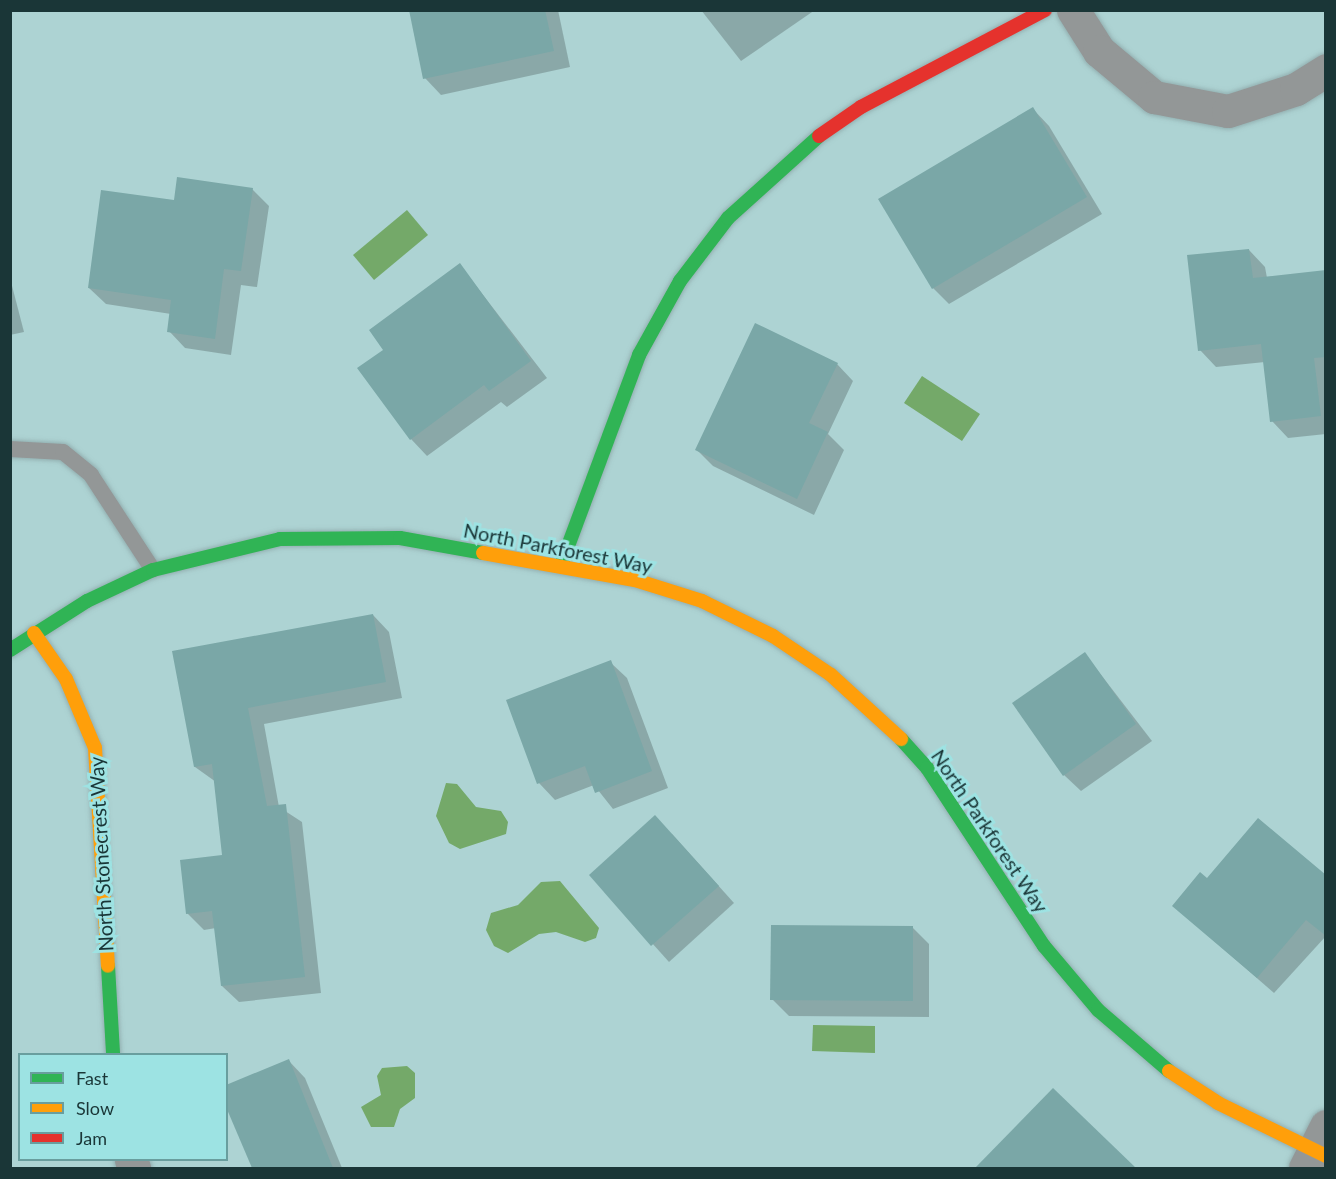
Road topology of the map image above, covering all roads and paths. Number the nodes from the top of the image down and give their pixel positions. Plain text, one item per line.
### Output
1 (1045, 10) edge
2 (1073, 10) edge
3 (1326, 70) edge
4 (10, 449) edge
5 (561, 566) junction
6 (153, 570) junction
7 (34, 633) junction
8 (10, 650) edge
9 (113, 1053) edge
10 (1317, 1150) edge

1 - 5 street
2 - 3 street
4 - 6 lane
5 - 6 street, North Parkforest Way
5 - 10 street, North Parkforest Way
6 - 7 street, North Parkforest Way
7 - 8 street, North Parkforest Way
7 - 9 street, North Stonecrest Way

